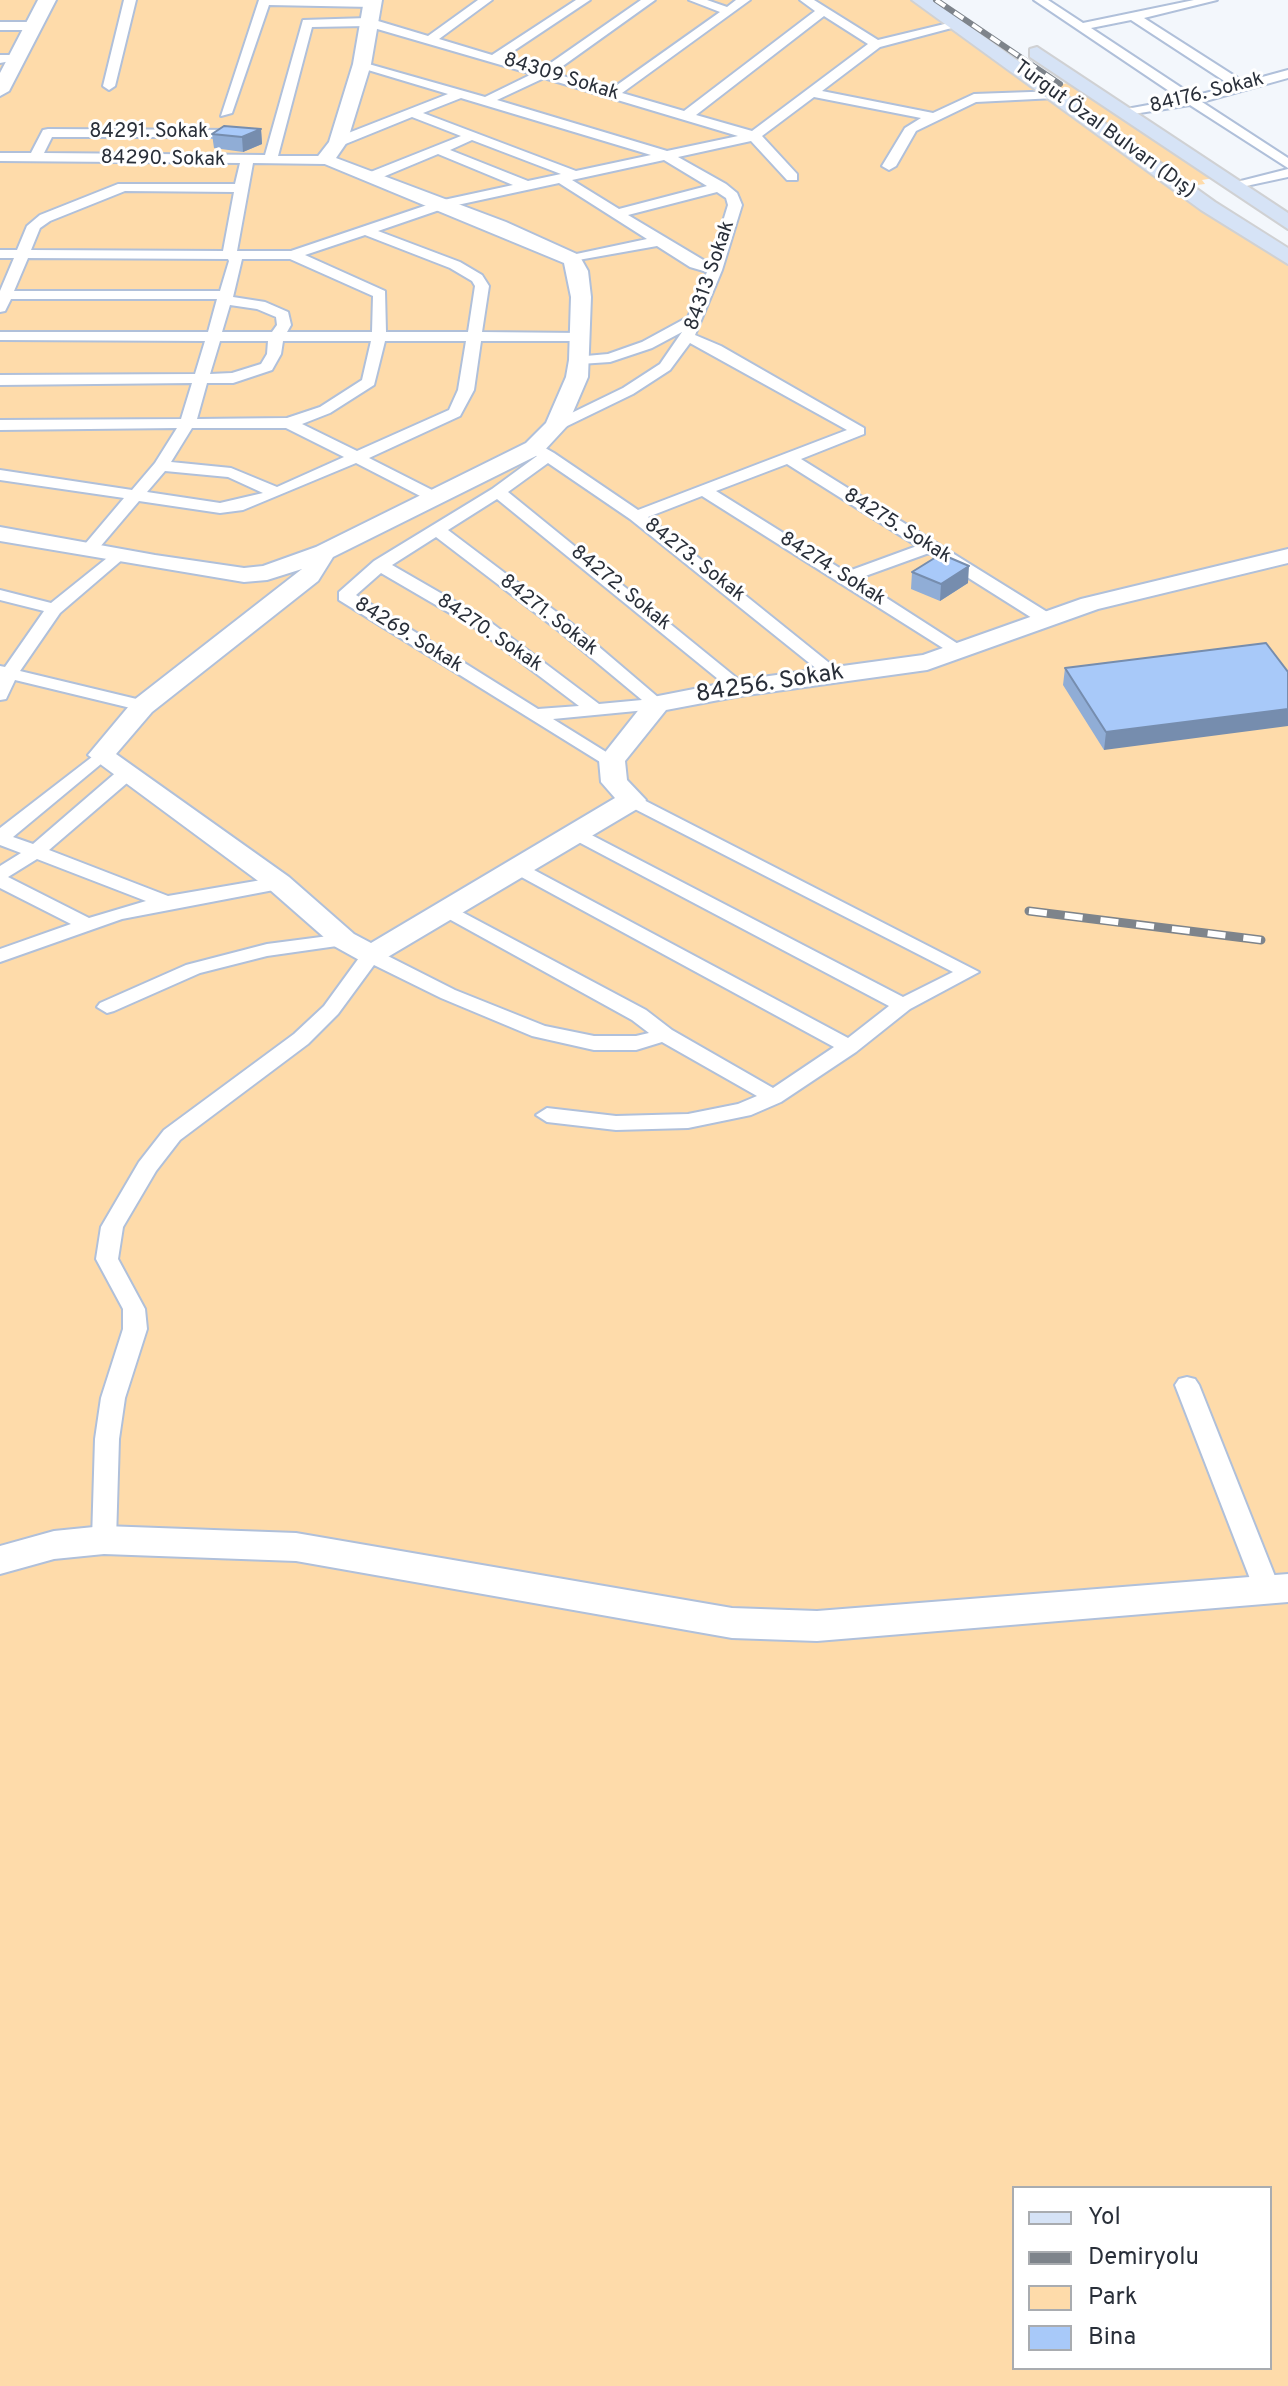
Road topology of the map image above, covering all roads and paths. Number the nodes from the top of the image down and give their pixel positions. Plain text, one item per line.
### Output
1 (47, 0) edge
2 (130, 0) edge
3 (264, 0) edge
4 (486, 0) edge
5 (584, 0) edge
6 (649, 0) edge
7 (695, 0) edge
8 (744, 0) edge
9 (806, 0) edge
10 (921, 0) edge
11 (1065, 0) edge
12 (1211, 0) edge
13 (1043, 2) edge
14 (371, 8) edge
15 (729, 11) junction
16 (823, 11) junction
17 (1133, 16) junction
18 (957, 25) junction
19 (0, 26) edge
20 (31, 26) junction
21 (1081, 27) junction
22 (432, 39) junction
23 (876, 44) junction
24 (1023, 44) dead end
25 (495, 58) junction
26 (8, 59) edge
27 (362, 64) junction
28 (545, 73) junction
29 (1284, 78) edge
30 (1, 85) edge
31 (109, 86) dead end
32 (1243, 87) junction
33 (462, 93) junction
34 (815, 93) junction
35 (612, 94) junction
36 (1055, 94) junction
37 (486, 101) junction
38 (1191, 101) junction
39 (226, 113) dead end
40 (412, 113) junction
41 (1126, 113) junction
42 (686, 116) junction
43 (934, 117) junction
44 (156, 133) junction
45 (279, 134) junction
46 (472, 136) junction
47 (754, 136) junction
48 (439, 150) junction
49 (332, 151) junction
50 (666, 155) junction
51 (0, 157) edge
52 (35, 158) junction
53 (147, 160) junction
54 (270, 161) junction
55 (247, 162) junction
56 (1288, 164) edge
57 (889, 166) dead end
58 (1288, 173) edge
59 (373, 176) junction
60 (568, 176) junction
61 (792, 177) dead end
62 (1230, 184) junction
63 (528, 186) junction
64 (721, 187) junction
65 (239, 188) junction
66 (1183, 188) junction
67 (444, 204) junction
68 (617, 214) junction
69 (1288, 223) edge
70 (364, 230) junction
71 (660, 241) junction
72 (0, 254) edge
73 (21, 254) junction
74 (234, 255) junction
75 (292, 255) junction
76 (1288, 258) edge
77 (572, 259) junction
78 (715, 270) junction
79 (225, 298) junction
80 (2, 301) edge
81 (698, 318) junction
82 (0, 336) edge
83 (216, 336) junction
84 (379, 336) junction
85 (477, 336) junction
86 (276, 337) junction
87 (581, 337) junction
88 (687, 337) junction
89 (580, 360) junction
90 (202, 378) junction
91 (0, 380) edge
92 (188, 423) junction
93 (289, 423) junction
94 (0, 425) edge
95 (556, 426) junction
96 (541, 452) junction
97 (358, 457) junction
98 (790, 459) junction
99 (161, 466) junction
100 (0, 475) edge
101 (703, 490) junction
102 (498, 492) junction
103 (277, 493) junction
104 (432, 496) junction
105 (133, 497) junction
106 (636, 516) junction
107 (437, 530) junction
108 (0, 534) edge
109 (929, 547) junction
110 (88, 550) junction
111 (324, 552) junction
112 (117, 555) junction
113 (1288, 556) edge
114 (380, 565) junction
115 (846, 578) junction
116 (0, 595) edge
117 (54, 609) junction
118 (1046, 619) junction
119 (960, 651) junction
120 (4, 672) edge
121 (834, 674) junction
122 (740, 688) junction
123 (0, 695) edge
124 (657, 704) junction
125 (143, 706) junction
126 (594, 709) junction
127 (537, 715) junction
128 (101, 755) junction
129 (613, 764) junction
130 (127, 773) junction
131 (632, 800) junction
132 (578, 834) junction
133 (0, 838) edge
134 (37, 851) junction
135 (521, 869) junction
136 (0, 874) edge
137 (0, 881) edge
138 (279, 883) junction
139 (166, 902) junction
140 (447, 910) junction
141 (85, 923) junction
142 (344, 940) junction
143 (371, 955) junction
144 (0, 956) edge
145 (903, 1005) junction
146 (107, 1007) dead end
147 (665, 1035) junction
148 (849, 1047) junction
149 (774, 1097) junction
150 (547, 1115) dead end
151 (1187, 1385) dead end
152 (104, 1540) junction
153 (0, 1560) edge
154 (1278, 1588) edge

1 - 20 street
2 - 31 street
3 - 14 street
3 - 39 street
4 - 22 street
5 - 25 street
6 - 28 street
7 - 15 street
8 - 15 street
9 - 16 street
10 - 18 main road, Turgut Özal Bulvarı (Dış)
11 - 13 street
12 - 17 street
13 - 21 street
14 - 22 street, 84309 Sokak
14 - 27 street
14 - 45 street
15 - 35 street
16 - 23 street
16 - 42 street
17 - 21 street
17 - 32 street
18 - 23 street
18 - 36 main road, Turgut Özal Bulvarı (Dış)
19 - 20 street
20 - 26 street
21 - 38 street
22 - 25 street, 84309 Sokak
23 - 34 street
24 - 41 main road, Turgut Özal Bulvarı (Dış)
25 - 28 street, 84309 Sokak
26 - 30 street
27 - 33 street, 84313 Sokak
27 - 49 street
28 - 35 street, 84309 Sokak
28 - 37 street
29 - 32 street, 84176. Sokak
32 - 38 street, 84176. Sokak
33 - 37 street, 84313 Sokak
33 - 40 street
34 - 43 street
34 - 47 street
35 - 42 street, 84309 Sokak
36 - 43 street
36 - 66 main road, Turgut Özal Bulvarı (Dış)
37 - 50 street, 84313 Sokak
38 - 41 street, 84176. Sokak
38 - 56 street
40 - 46 street
40 - 49 street
41 - 62 main road, Turgut Özal Bulvarı (Dış)
42 - 47 street, 84309 Sokak
43 - 57 street
44 - 45 street, 84291. Sokak
44 - 52 street, 84291. Sokak
44 - 53 street
45 - 54 street
46 - 48 street
46 - 60 street
47 - 50 street
47 - 61 street
48 - 59 street
48 - 63 street
49 - 54 street, 84290. Sokak
49 - 59 street
50 - 60 street
50 - 64 street, 84313 Sokak
51 - 52 street, 84290. Sokak
52 - 53 street, 84290. Sokak
53 - 55 street, 84290. Sokak
54 - 55 street, 84290. Sokak
55 - 65 street
58 - 62 street
59 - 67 street
60 - 63 street
60 - 68 street
62 - 66 main road
62 - 69 main road, Turgut Özal Bulvarı (Dış)
63 - 67 street
64 - 68 street
64 - 78 street, 84313 Sokak
65 - 73 street
65 - 74 street
66 - 76 main road, Turgut Özal Bulvarı (Dış)
67 - 70 street
67 - 77 street
68 - 71 street
70 - 75 street
70 - 85 street
71 - 77 street
71 - 78 street
72 - 73 street
73 - 74 street
73 - 80 street
74 - 75 street
74 - 79 street
75 - 84 street
77 - 87 street
78 - 81 street, 84313 Sokak
79 - 80 street
79 - 83 street
79 - 86 street
81 - 88 street, 84313 Sokak
81 - 89 street
82 - 83 street
83 - 86 street
83 - 90 street
84 - 85 street
84 - 86 street
84 - 93 street
85 - 87 street
85 - 97 street
86 - 90 street
87 - 89 street
88 - 95 street
88 - 98 street, 84313 Sokak
89 - 95 street
90 - 91 street
90 - 92 street
92 - 93 street
92 - 94 street
92 - 99 street
93 - 97 street
95 - 96 street
96 - 102 street, 84269. Sokak
96 - 104 street
96 - 106 street, 84273. Sokak
97 - 103 street
97 - 104 street
98 - 101 street
98 - 109 street, 84275. Sokak
99 - 103 street
99 - 105 street
100 - 105 street
101 - 106 street
101 - 115 street, 84274. Sokak
102 - 107 street, 84269. Sokak
102 - 122 street, 84272. Sokak
103 - 105 street
104 - 111 street
105 - 110 street
106 - 121 street, 84273. Sokak
107 - 114 street, 84269. Sokak
107 - 124 street, 84271. Sokak
108 - 110 street
109 - 115 street
109 - 118 street, 84275. Sokak
110 - 112 street
111 - 112 street
111 - 125 street
112 - 117 street
113 - 118 street, 84256. Sokak
114 - 126 street, 84270. Sokak
114 - 127 street, 84269. Sokak
115 - 119 street, 84274. Sokak
116 - 117 street
117 - 120 street
118 - 119 street, 84256. Sokak
119 - 121 street, 84256. Sokak
120 - 123 street
120 - 125 street
121 - 122 street, 84256. Sokak
122 - 124 street, 84256. Sokak
124 - 126 street
124 - 129 street
125 - 128 street
126 - 127 street
127 - 129 street, 84269. Sokak
128 - 130 street
128 - 133 street
129 - 131 street
130 - 134 street
130 - 138 street
131 - 132 street
131 - 145 street
132 - 135 street
132 - 145 street
133 - 134 street
134 - 136 street
134 - 139 street
135 - 140 street
135 - 148 street
137 - 141 street
138 - 139 street
138 - 142 street
139 - 141 street
140 - 143 street
140 - 147 street
141 - 144 street
142 - 143 street
142 - 146 street
143 - 147 street
143 - 152 street
145 - 148 street
147 - 149 street
148 - 149 street
149 - 150 street
151 - 154 street
152 - 153 street
152 - 154 street

